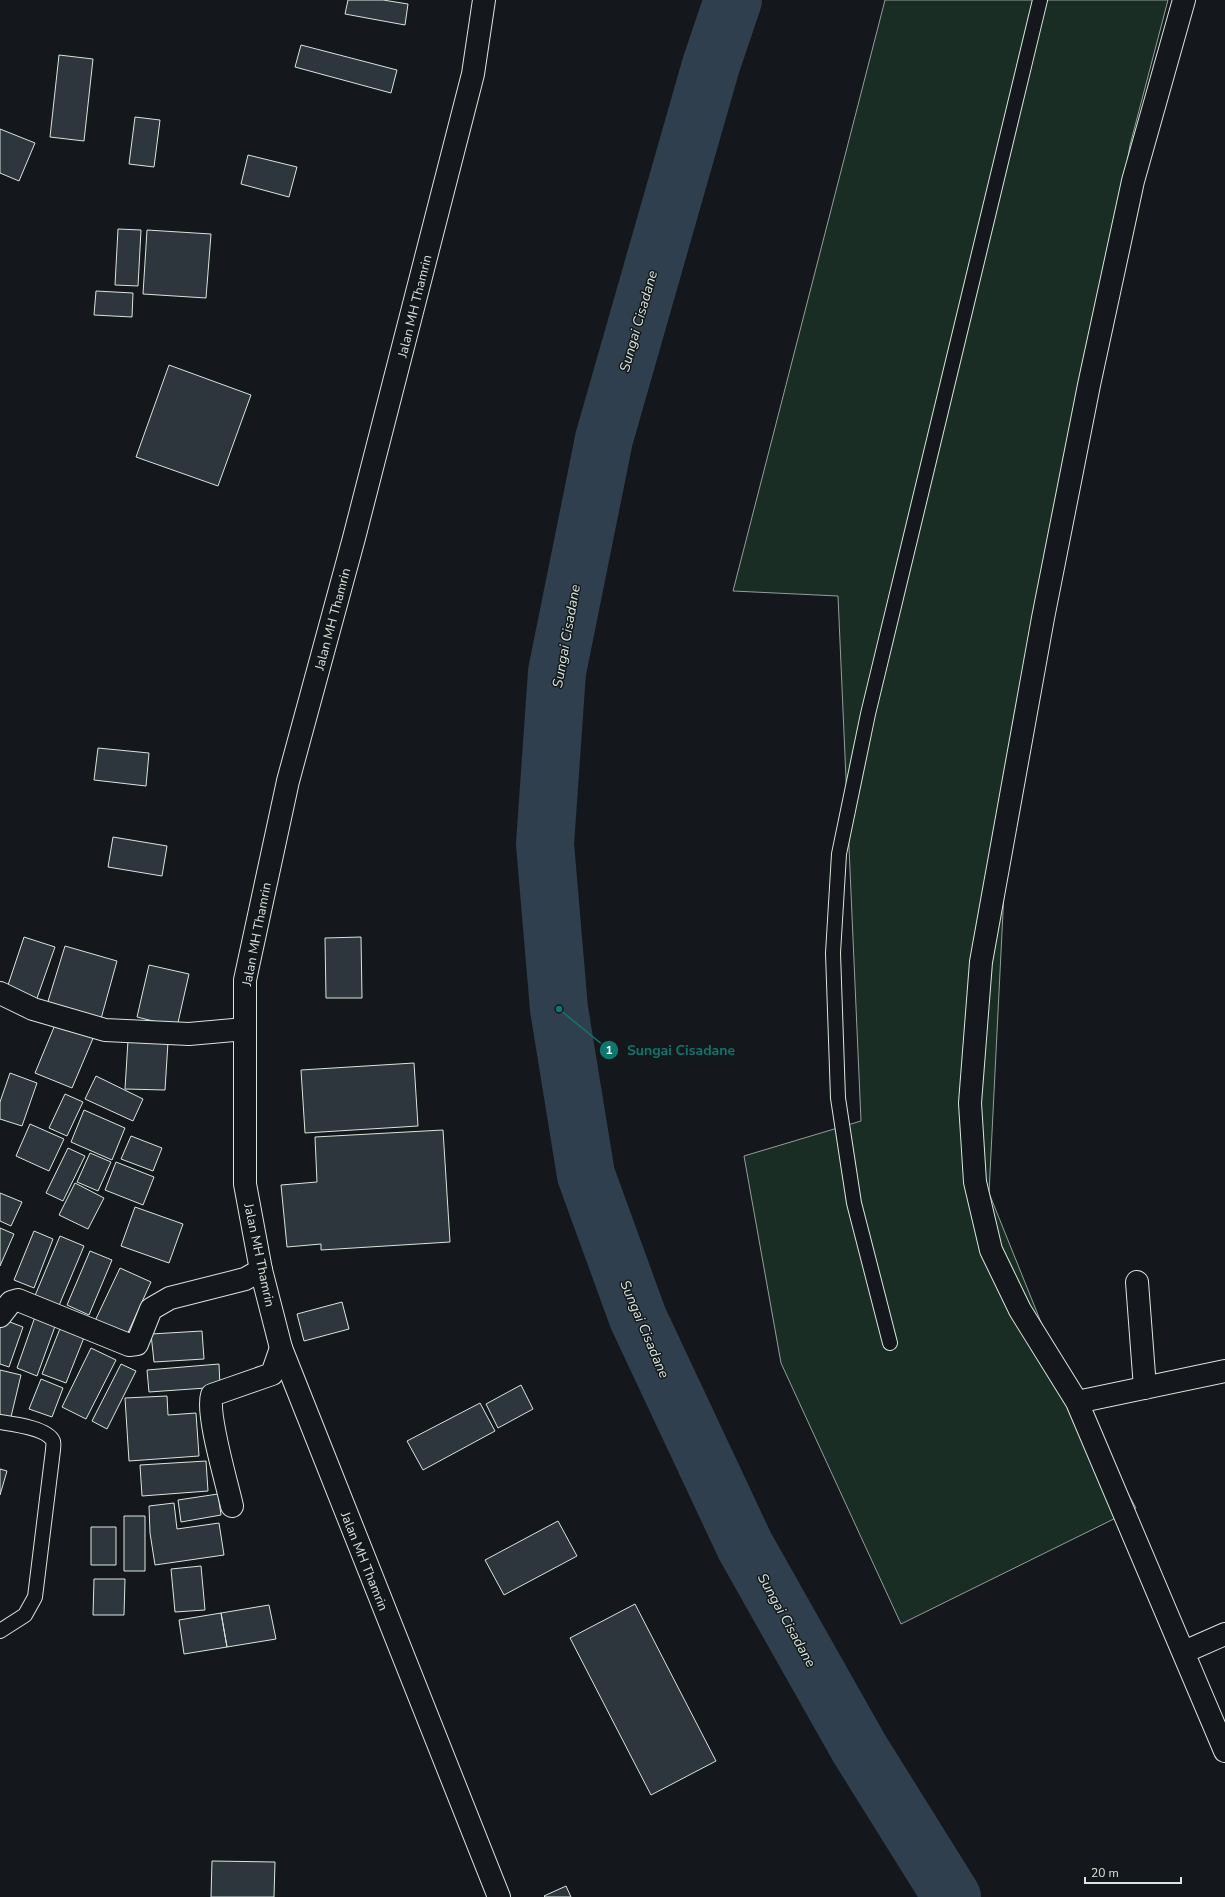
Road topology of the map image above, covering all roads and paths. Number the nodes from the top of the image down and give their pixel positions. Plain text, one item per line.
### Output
1 (484, 0) edge
2 (1040, 0) edge
3 (1184, 0) edge
4 (0, 994) edge
5 (238, 1029) junction
6 (253, 1274) junction
7 (1137, 1282) dead end
8 (0, 1316) edge
9 (890, 1343) dead end
10 (281, 1348) junction
11 (1225, 1371) edge
12 (1144, 1388) junction
13 (1077, 1402) junction
14 (0, 1422) edge
15 (232, 1506) dead end
16 (0, 1631) edge
17 (1225, 1634) edge
18 (1184, 1652) junction
19 (1225, 1751) edge
20 (499, 1897) edge

1 - 5 street, Jalan MH Thamrin
2 - 9 lane
3 - 13 street
4 - 5 street
5 - 6 street, Jalan MH Thamrin
6 - 8 street
6 - 10 street, Jalan MH Thamrin
7 - 12 street
10 - 15 street
10 - 20 street, Jalan MH Thamrin
11 - 12 street
12 - 13 street
13 - 18 street
14 - 16 lane
17 - 18 street
18 - 19 street

